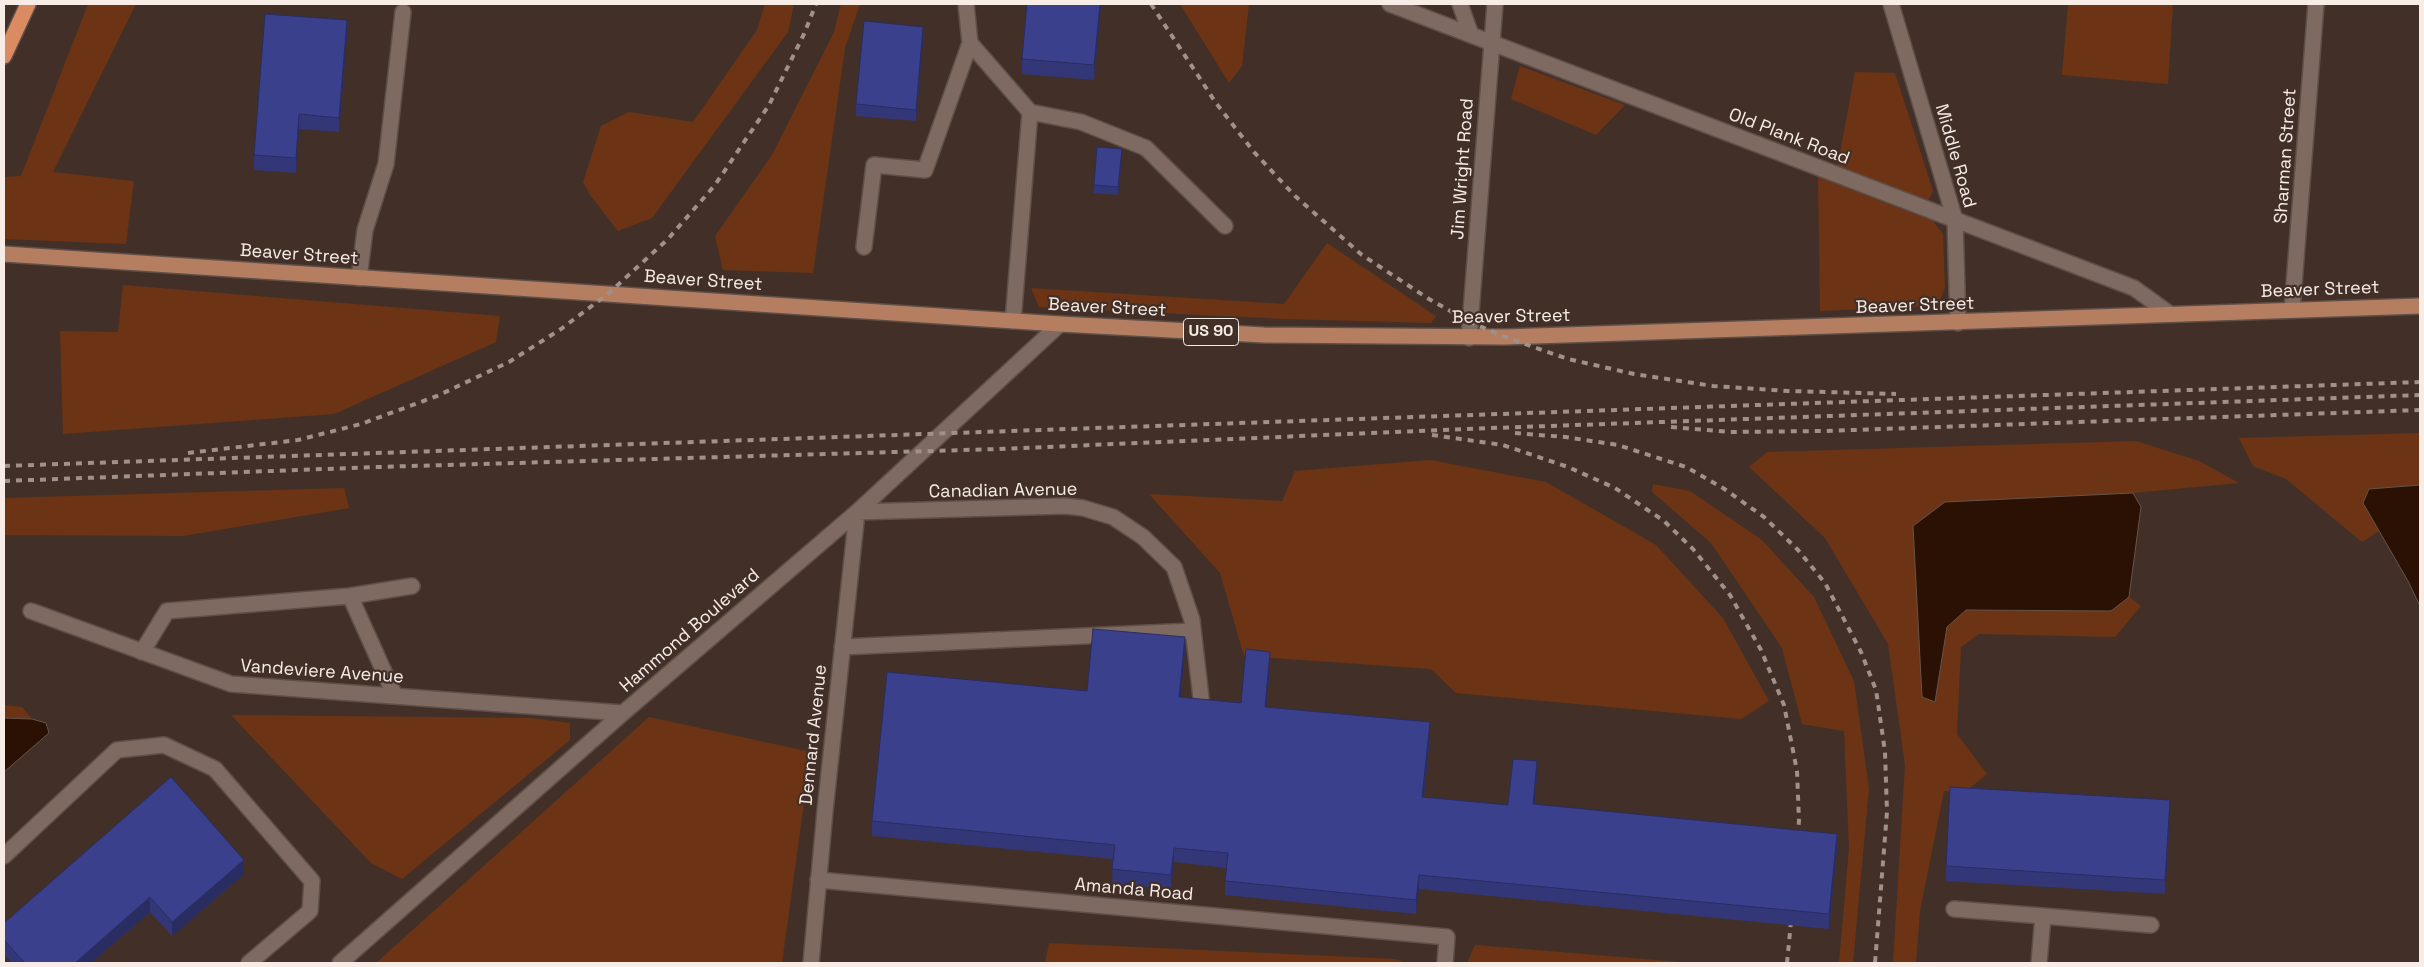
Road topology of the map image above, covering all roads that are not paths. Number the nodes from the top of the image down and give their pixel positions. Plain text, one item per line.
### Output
1 (28, 4) edge
2 (966, 4) edge
3 (1390, 4) edge
4 (1460, 4) edge
5 (1495, 4) edge
6 (1891, 4) edge
7 (2316, 4) edge
8 (403, 12) dead end
9 (1470, 35) junction
10 (970, 43) junction
11 (1491, 43) junction
12 (4, 56) edge
13 (1030, 112) junction
14 (1955, 220) junction
15 (1225, 226) dead end
16 (864, 247) dead end
17 (4, 254) edge
18 (359, 278) junction
19 (2420, 306) edge
20 (2292, 310) junction
21 (2170, 314) junction
22 (1013, 321) junction
23 (1958, 323) junction
24 (1060, 324) junction
25 (1469, 338) junction
26 (857, 512) junction
27 (412, 586) dead end
28 (350, 596) junction
29 (31, 611) dead end
30 (1193, 631) junction
31 (842, 647) junction
32 (142, 652) junction
33 (396, 696) junction
34 (1201, 698) edge
35 (623, 713) junction
36 (4, 856) edge
37 (818, 880) junction
38 (1954, 909) dead end
39 (2043, 916) junction
40 (2151, 924) dead end
41 (249, 963) edge
42 (340, 963) edge
43 (811, 963) edge
44 (1445, 963) edge
45 (2039, 963) edge

1 - 12 highway
2 - 10 street
3 - 9 street, Old Plank Road
4 - 9 street
5 - 11 street, Jim Wright Road
6 - 14 street, Middle Road
7 - 20 street, Sharman Street
8 - 18 street
9 - 11 street, Old Plank Road
10 - 13 street
10 - 16 street
11 - 14 street, Old Plank Road
11 - 25 street, Jim Wright Road
13 - 15 street
13 - 22 street
14 - 21 street, Old Plank Road
14 - 23 street, Middle Road
17 - 18 main road, Beaver Street / US 90
18 - 22 main road, Beaver Street / US 90
19 - 20 main road, Beaver Street / US 90
20 - 21 main road, Beaver Street / US 90
21 - 23 main road, Beaver Street / US 90
22 - 24 main road, Beaver Street / US 90
23 - 25 main road, Beaver Street / US 90
24 - 25 main road, Beaver Street / US 90
24 - 26 street, Hammond Boulevard
26 - 30 street, Canadian Avenue
26 - 31 street, Dennard Avenue
26 - 35 street, Hammond Boulevard
27 - 28 street
28 - 32 street
28 - 33 street
29 - 32 street, Vandeviere Avenue
30 - 31 street
30 - 34 street, Canadian Avenue
31 - 37 street, Dennard Avenue
32 - 33 street, Vandeviere Avenue
33 - 35 street, Vandeviere Avenue
35 - 42 street, Hammond Boulevard
36 - 41 street
37 - 43 street, Dennard Avenue
37 - 44 street, Amanda Road
38 - 39 street
39 - 40 street
39 - 45 street

